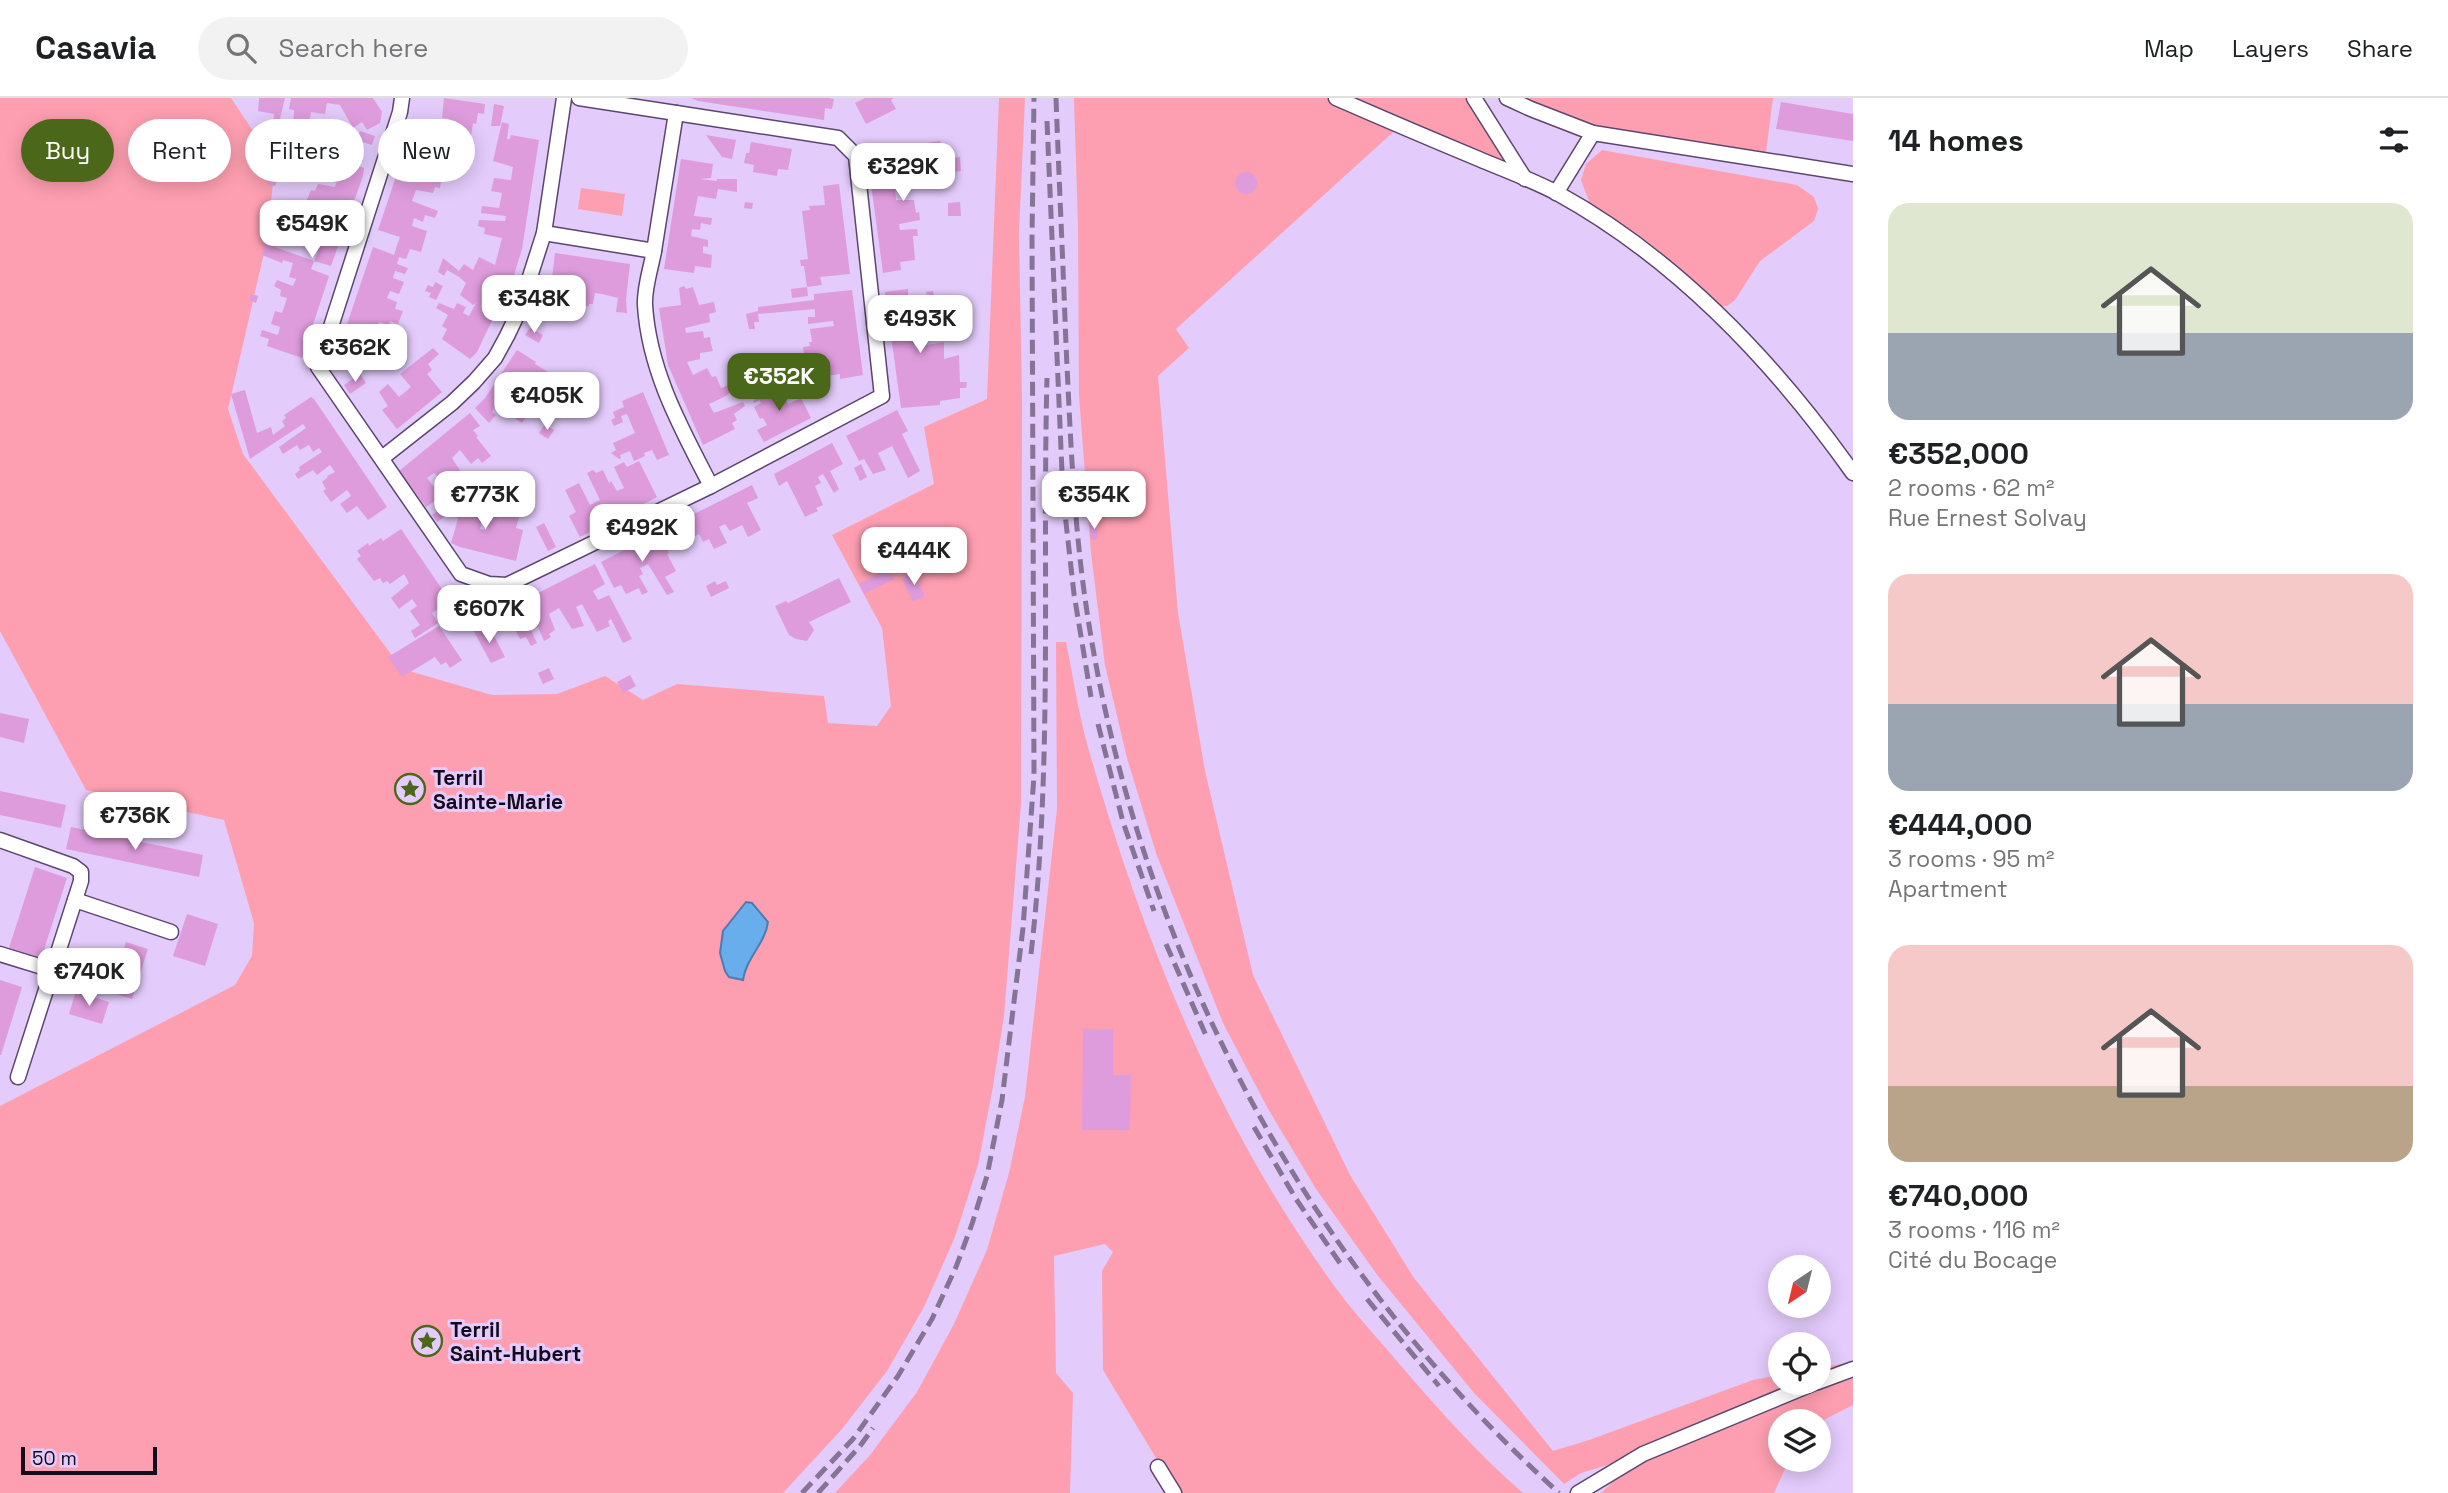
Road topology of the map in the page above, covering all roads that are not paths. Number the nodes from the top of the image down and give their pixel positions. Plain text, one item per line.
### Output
1 (402, 98) edge
2 (565, 98) edge
3 (579, 98) edge
4 (1336, 98) edge
5 (1474, 98) edge
6 (1507, 98) edge
7 (610, 100) edge
8 (677, 113) junction
9 (1593, 133) junction
10 (1853, 173) edge
11 (1525, 179) junction
12 (1556, 193) junction
13 (544, 233) junction
14 (653, 251) junction
15 (382, 458) junction
16 (1853, 473) edge
17 (711, 486) junction
18 (0, 840) edge
19 (75, 900) junction
20 (171, 932) dead end
21 (0, 954) edge
22 (52, 970) junction
23 (18, 1077) dead end
24 (1853, 1369) edge
25 (1831, 1377) edge
26 (1786, 1395) edge
27 (1158, 1467) dead end
28 (1581, 1491) edge
29 (1174, 1493) edge

1 - 15 street
2 - 13 street
3 - 7 street
4 - 11 street
5 - 11 street
6 - 9 street
7 - 8 street
8 - 14 street
8 - 17 street
9 - 10 street
9 - 12 street
11 - 12 street
12 - 16 street
13 - 14 street
13 - 15 street
14 - 17 street
15 - 17 street
18 - 19 street
19 - 20 street
19 - 22 street
21 - 22 street
22 - 23 street
24 - 25 street
26 - 28 street
27 - 29 street

